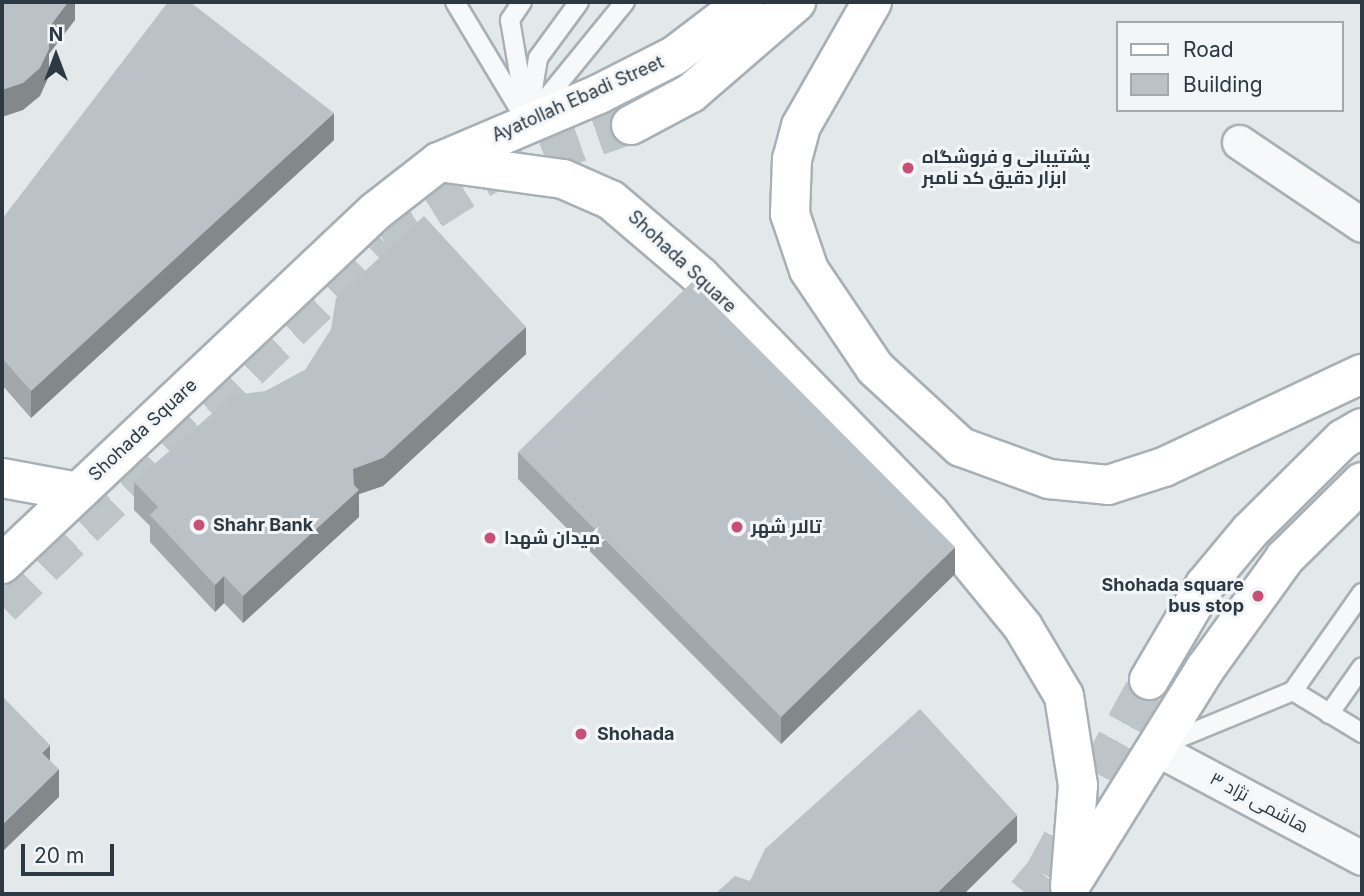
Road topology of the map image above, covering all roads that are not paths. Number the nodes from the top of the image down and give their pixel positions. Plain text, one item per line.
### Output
1 (522, 2) edge
2 (579, 2) edge
3 (625, 2) edge
4 (745, 2) edge
5 (796, 2) edge
6 (872, 2) edge
7 (463, 7) edge
8 (527, 122) junction
9 (631, 125) tunnel mouth
10 (1239, 142) dead end
11 (439, 162) junction
12 (1362, 225) edge
13 (1362, 374) edge
14 (1362, 428) edge
15 (2, 478) edge
16 (1362, 482) edge
17 (78, 492) junction
18 (2, 565) edge
19 (1362, 593) edge
20 (1362, 667) edge
21 (1149, 680) tunnel mouth
22 (1293, 691) junction
23 (1329, 714) junction
24 (1362, 733) edge
25 (1155, 748) junction
26 (1362, 858) edge
27 (1067, 890) edge

1 - 8 lane
2 - 8 lane
3 - 8 lane
4 - 8 main road, Ayatollah Ebadi Street
5 - 9 main road
6 - 13 main road
7 - 8 lane
8 - 11 main road, Ayatollah Ebadi Street
10 - 12 street
11 - 17 main road, Shohada Square
11 - 27 main road, Shohada Square
14 - 21 main road
15 - 17 main road
16 - 25 main road
17 - 18 main road, Shohada Square
19 - 22 lane
20 - 23 lane
22 - 23 lane
22 - 25 lane
23 - 24 lane
25 - 26 street, هاشمی نژاد ۳
25 - 27 main road

